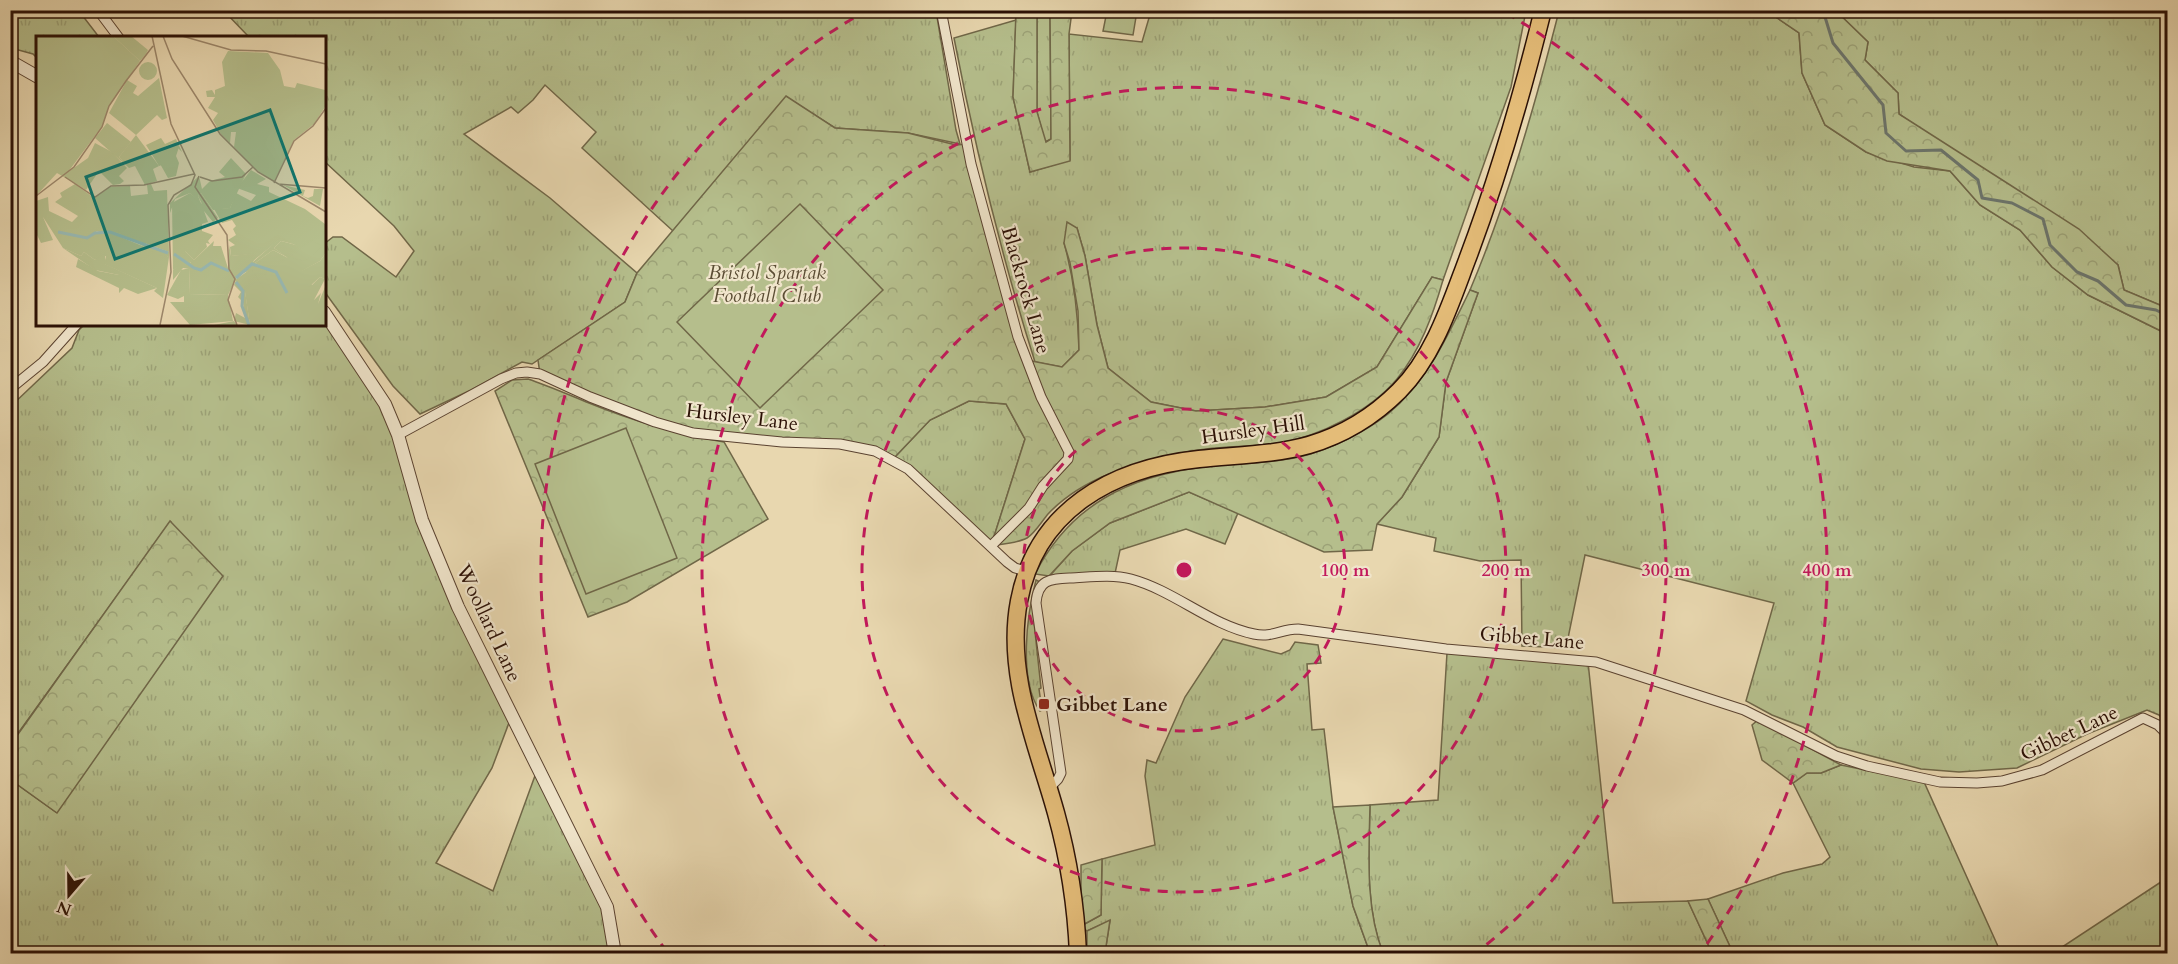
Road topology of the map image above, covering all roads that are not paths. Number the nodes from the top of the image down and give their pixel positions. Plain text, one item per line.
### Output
1 (98, 10) edge
2 (941, 10) edge
3 (1543, 10) edge
4 (118, 36) edge
5 (10, 61) edge
6 (36, 76) edge
7 (326, 315) edge
8 (75, 326) edge
9 (10, 389) edge
10 (398, 435) junction
11 (991, 546) junction
12 (1026, 571) junction
13 (2168, 735) edge
14 (1049, 788) junction
15 (615, 954) edge
16 (1078, 954) edge

1 - 4 street
2 - 11 street, Blackrock Lane
3 - 12 highway, Hursley Hill
5 - 6 street
7 - 10 street, Woollard Lane
8 - 9 street
10 - 11 street, Hursley Lane
10 - 15 street, Woollard Lane
11 - 12 street, Hursley Lane
12 - 14 highway, Hursley Hill
13 - 14 street, Gibbet Lane
14 - 16 highway, Hursley Hill

